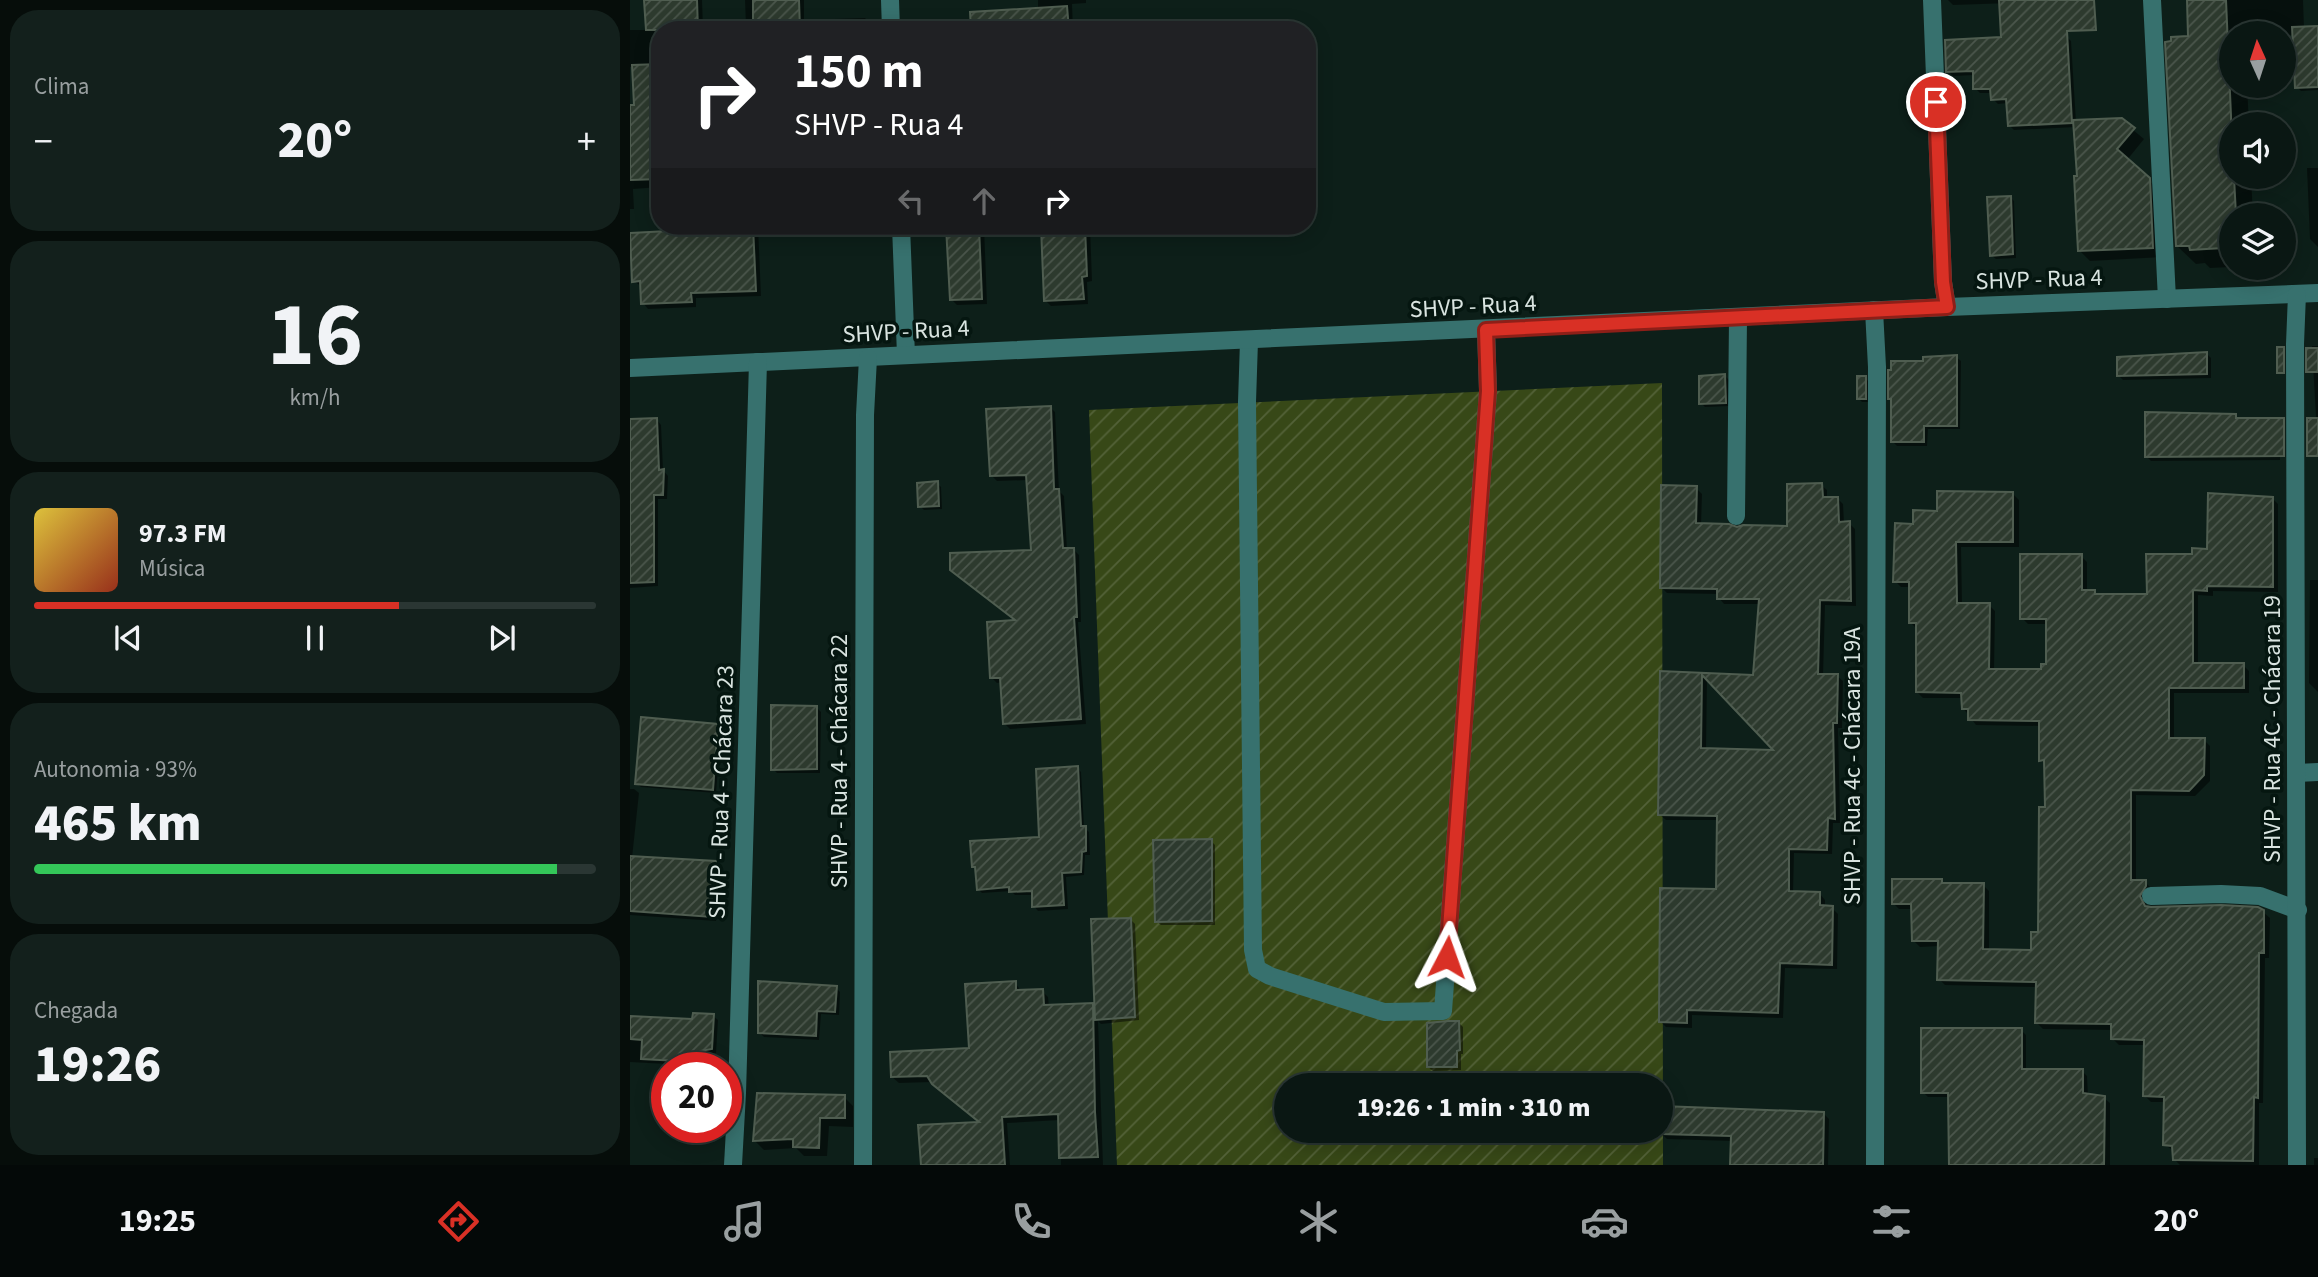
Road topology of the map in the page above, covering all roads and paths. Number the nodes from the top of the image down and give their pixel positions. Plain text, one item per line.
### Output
1 (890, 0) edge
2 (1932, 0) edge
3 (2152, 0) edge
4 (891, 21) edge
5 (901, 235) edge
6 (2318, 293) edge
7 (2297, 294) junction
8 (2167, 299) junction
9 (1947, 307) junction
10 (1874, 310) junction
11 (1738, 317) junction
12 (1486, 330) junction
13 (1249, 341) junction
14 (906, 355) junction
15 (868, 358) junction
16 (758, 362) junction
17 (630, 368) edge
18 (1736, 516) dead end
19 (2318, 772) edge
20 (2297, 773) junction
21 (2151, 896) dead end
22 (2298, 911) junction
23 (733, 1165) edge
24 (863, 1165) edge
25 (1875, 1165) edge
26 (2297, 1165) edge

1 - 4 street
2 - 9 street
3 - 8 street
5 - 14 street
6 - 7 street, SHVP - Rua 4
7 - 8 street, SHVP - Rua 4
7 - 20 street, SHVP - Rua 4C - Chácara 19
8 - 9 street, SHVP - Rua 4
9 - 10 street, SHVP - Rua 4
10 - 11 street, SHVP - Rua 4
10 - 25 street, SHVP - Rua 4c - Chácara 19A
11 - 12 street, SHVP - Rua 4
11 - 18 street
12 - 13 street, SHVP - Rua 4
12 - 13 street
13 - 14 street, SHVP - Rua 4
14 - 15 street, SHVP - Rua 4
15 - 16 street, SHVP - Rua 4
15 - 24 street, SHVP - Rua 4 - Chácara 22
16 - 17 street, SHVP - Rua 4
16 - 23 street, SHVP - Rua 4 - Chácara 23
19 - 20 street
20 - 22 street, SHVP - Rua 4C - Chácara 19
21 - 22 street
22 - 26 street, SHVP - Rua 4C - Chácara 19

